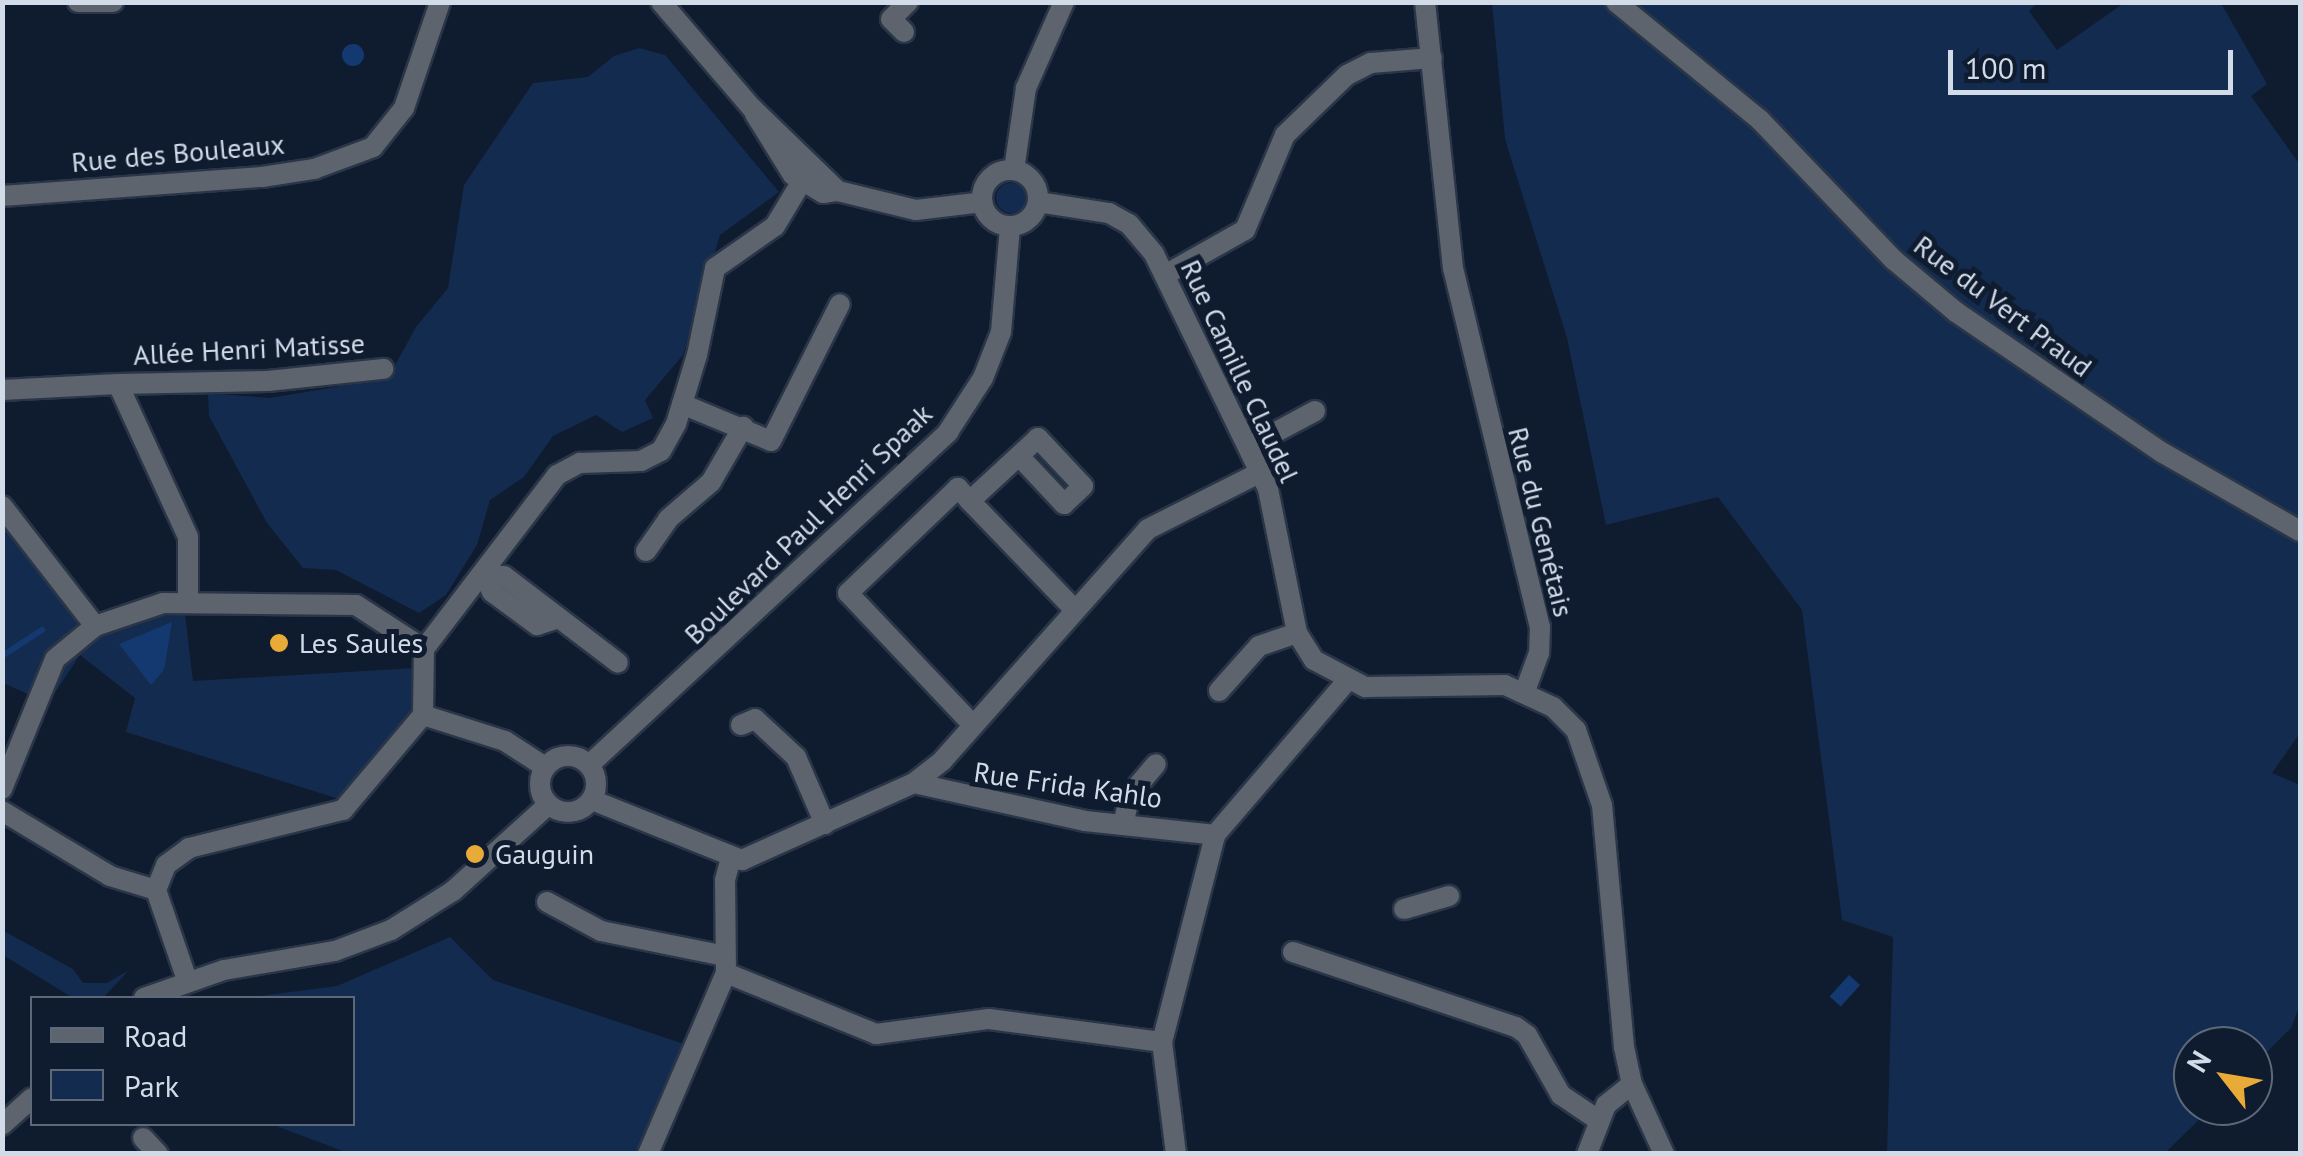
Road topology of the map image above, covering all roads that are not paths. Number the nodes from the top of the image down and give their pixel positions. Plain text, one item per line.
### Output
1 (78, 2) edge
2 (113, 2) edge
3 (440, 2) edge
4 (660, 2) edge
5 (908, 2) edge
6 (1064, 2) edge
7 (1425, 2) edge
8 (1627, 5) edge
9 (904, 32) dead end
10 (1432, 58) junction
11 (752, 108) junction
12 (1014, 170) junction
13 (802, 181) junction
14 (838, 191) junction
15 (2, 196) edge
16 (982, 202) junction
17 (1038, 202) junction
18 (1010, 226) junction
19 (1165, 275) junction
20 (840, 304) dead end
21 (383, 369) dead end
22 (118, 384) junction
23 (2, 390) edge
24 (682, 404) junction
25 (1316, 411) dead end
26 (743, 428) junction
27 (1248, 447) junction
28 (1019, 456) dead end
29 (1261, 472) junction
30 (970, 501) junction
31 (2, 506) edge
32 (2300, 531) edge
33 (646, 551) dead end
34 (484, 574) junction
35 (188, 601) junction
36 (1075, 610) junction
37 (95, 626) junction
38 (1297, 633) junction
39 (424, 648) junction
40 (618, 663) dead end
41 (1347, 681) junction
42 (1220, 691) dead end
43 (1524, 691) junction
44 (423, 715) junction
45 (741, 725) dead end
46 (973, 725) junction
47 (1156, 764) dead end
48 (589, 765) junction
49 (545, 767) junction
50 (914, 783) junction
51 (2, 790) edge
52 (592, 800) junction
53 (548, 805) junction
54 (2, 811) edge
55 (825, 824) junction
56 (1123, 825) junction
57 (1216, 835) junction
58 (731, 858) junction
59 (156, 890) junction
60 (1449, 896) dead end
61 (547, 902) dead end
62 (1404, 909) dead end
63 (1293, 952) dead end
64 (726, 964) junction
65 (188, 980) junction
66 (149, 996) edge
67 (1162, 1042) junction
68 (1632, 1084) junction
69 (30, 1099) edge
70 (6, 1114) edge
71 (1598, 1120) junction
72 (648, 1154) edge
73 (1176, 1154) edge
74 (1587, 1154) edge
75 (1664, 1154) edge

1 - 2 street
3 - 15 street, Rue des Bouleaux
4 - 11 street
5 - 9 street
6 - 12 street
7 - 10 street, Rue du Genétais
8 - 32 street, Rue du Vert Praud
10 - 19 street
10 - 43 street, Rue du Genétais
11 - 13 street
11 - 14 street
12 - 16 street
12 - 17 street
13 - 14 street
13 - 24 street
14 - 16 street
16 - 18 street
17 - 18 street
17 - 19 street, Rue Camille Claudel
18 - 48 street, Boulevard Paul Henri Spaak
19 - 27 street, Rue Camille Claudel
20 - 26 street
21 - 22 street, Allée Henri Matisse
22 - 23 street, Allée Henri Matisse
22 - 35 street
24 - 26 street
24 - 34 street
25 - 27 street
26 - 33 street
27 - 29 street, Rue Camille Claudel
28 - 30 street
29 - 36 street
29 - 38 street, Rue Camille Claudel
30 - 36 street
30 - 46 street
31 - 37 street
34 - 39 street
34 - 40 street
35 - 37 street
35 - 39 street
36 - 46 street
37 - 51 street
38 - 41 street, Rue Camille Claudel
38 - 42 street
39 - 44 street
41 - 43 street, Rue Camille Claudel
41 - 57 street
43 - 68 street
44 - 49 street
44 - 59 street
45 - 55 street
46 - 50 street
47 - 56 street
48 - 49 street
48 - 52 street
49 - 53 street
50 - 55 street
50 - 56 street, Rue Frida Kahlo
52 - 53 street
52 - 58 street
53 - 65 street
54 - 59 street
55 - 58 street
56 - 57 street, Rue Frida Kahlo
57 - 67 street
58 - 64 street
59 - 65 street
60 - 62 street
61 - 64 street
63 - 71 street
64 - 67 street
64 - 72 street
65 - 66 street
67 - 73 street
68 - 71 street
68 - 75 street
69 - 70 street
71 - 74 street

